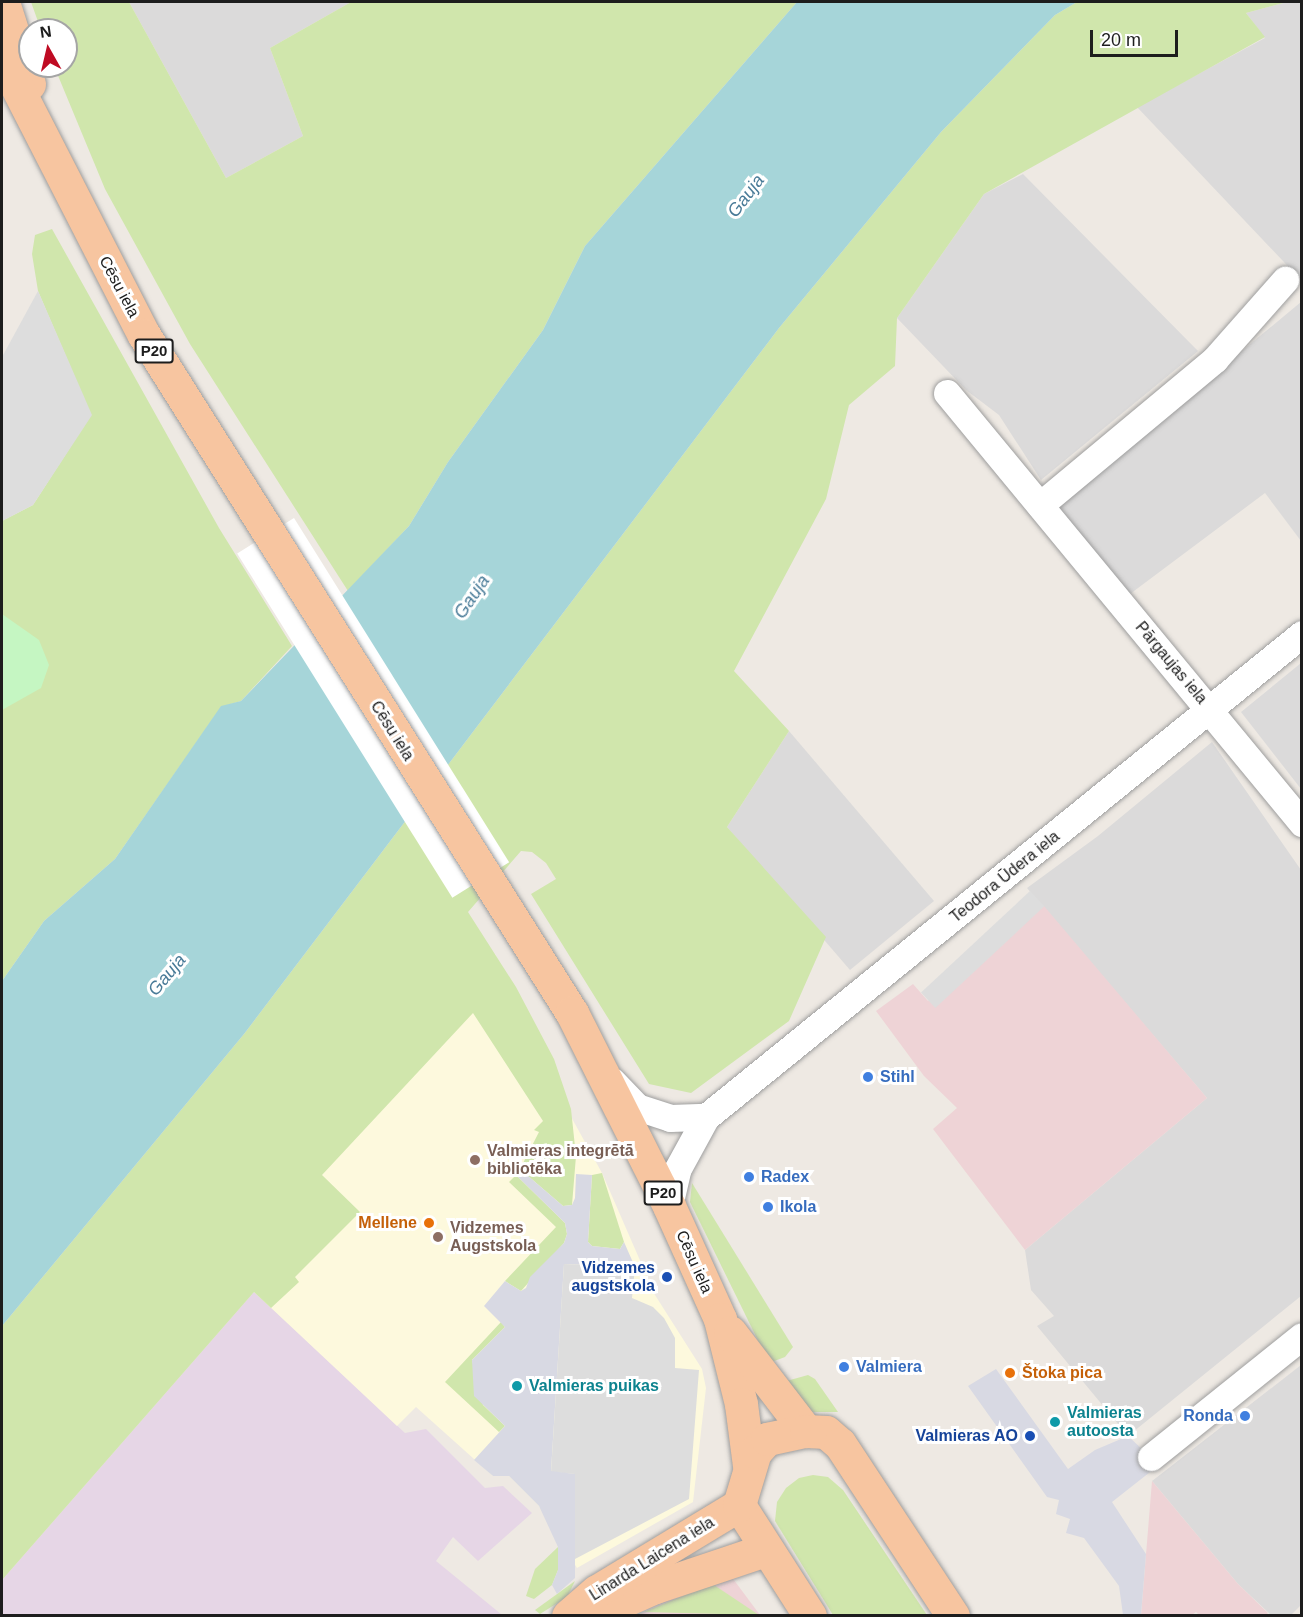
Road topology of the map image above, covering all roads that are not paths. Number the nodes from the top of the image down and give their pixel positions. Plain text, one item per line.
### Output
1 (3, 2) edge
2 (2, 58) edge
3 (50, 151) junction
4 (1285, 280) dead end
5 (946, 393) dead end
6 (1040, 505) junction
7 (1302, 634) edge
8 (1209, 709) junction
9 (1302, 823) edge
10 (602, 1070) junction
11 (706, 1117) junction
12 (669, 1206) junction
13 (720, 1319) junction
14 (1302, 1336) edge
15 (806, 1431) junction
16 (1151, 1456) dead end
17 (749, 1466) junction
18 (739, 1505) junction
19 (765, 1550) junction
20 (568, 1616) edge
21 (591, 1616) edge
22 (810, 1616) edge
23 (953, 1616) edge

1 - 3 main road, Cēsu iela / P20
2 - 3 main road, Cēsu iela
3 - 10 main road, Cēsu iela / P20
4 - 6 street
5 - 6 street, Pārgaujas iela
6 - 8 street, Pārgaujas iela
7 - 8 street, Teodora Ūdera iela
8 - 9 street, Pārgaujas iela
8 - 11 street, Teodora Ūdera iela
10 - 11 street
10 - 12 main road, Cēsu iela / P20
11 - 12 street, Teodora Ūdera iela
12 - 13 main road, Cēsu iela / P20
13 - 15 main road, Cēsu iela / P20
13 - 17 main road, Cēsu iela / P20
14 - 16 street
15 - 17 main road, Cēsu iela / P20
15 - 23 main road, Cēsu iela / P20
17 - 18 main road, Cēsu iela / P20
18 - 19 main road
18 - 20 main road, Linarda Laicena iela
19 - 21 main road, Linarda Laicena iela
19 - 22 main road

